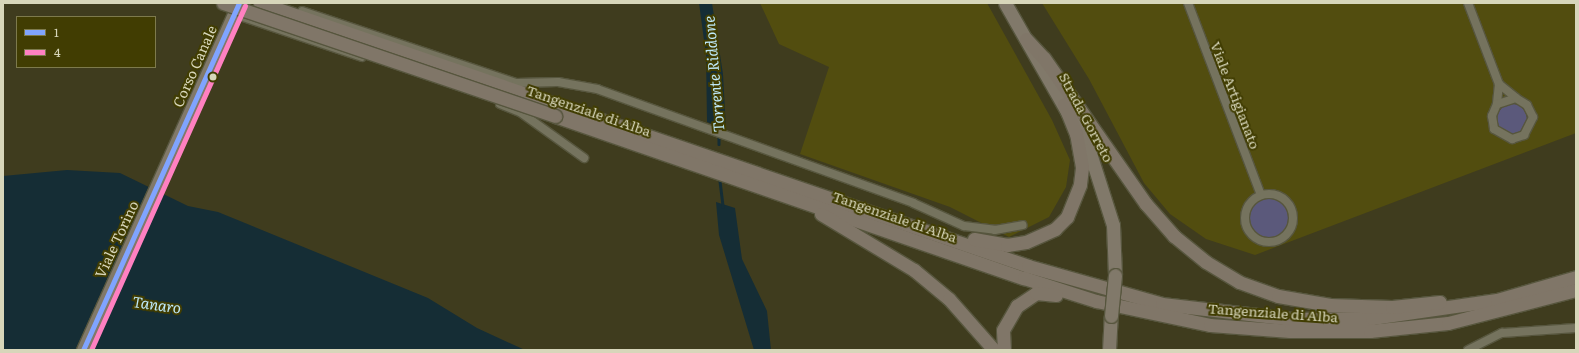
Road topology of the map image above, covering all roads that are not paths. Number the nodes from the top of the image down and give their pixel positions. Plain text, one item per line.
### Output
1 (223, 3) edge
2 (260, 3) edge
3 (279, 3) edge
4 (1005, 3) edge
5 (1188, 3) edge
6 (1468, 3) edge
7 (237, 8) edge
8 (1026, 39) junction
9 (1499, 84) junction
10 (1516, 98) junction
11 (1064, 104) junction
12 (1497, 104) junction
13 (557, 110) junction
14 (178, 142) joint
15 (584, 158) dead end
16 (762, 186) junction
17 (1260, 195) junction
18 (855, 206) junction
19 (1023, 225) dead end
20 (1576, 277) edge
21 (1533, 290) junction
22 (1576, 290) edge
23 (1096, 301) junction
24 (1576, 328) edge
25 (83, 350) edge
26 (994, 350) edge
27 (1004, 350) edge
28 (1109, 350) edge
29 (1468, 350) edge

1 - 13 highway, Tangenziale di Alba, bridge
2 - 13 highway, Tangenziale di Alba
3 - 19 street
4 - 8 main road, Strada Gorreto
5 - 17 street, Viale Artigianato
6 - 9 street
7 - 14 main road, Corso Canale
7 - 15 street
8 - 11 main road, Strada Gorreto
8 - 21 highway
9 - 10 street
9 - 12 street
10 - 12 street
10 - 12 street
11 - 18 highway
11 - 28 main road, Strada Gorreto, bridge
13 - 16 highway, Tangenziale di Alba
13 - 18 highway, Tangenziale di Alba
14 - 25 main road, Viale Torino
16 - 23 highway, Tangenziale di Alba
16 - 26 highway
17 - 17 street
18 - 21 highway, Tangenziale di Alba
20 - 21 highway, Tangenziale di Alba
22 - 23 highway, Tangenziale di Alba
23 - 27 highway
24 - 29 street

